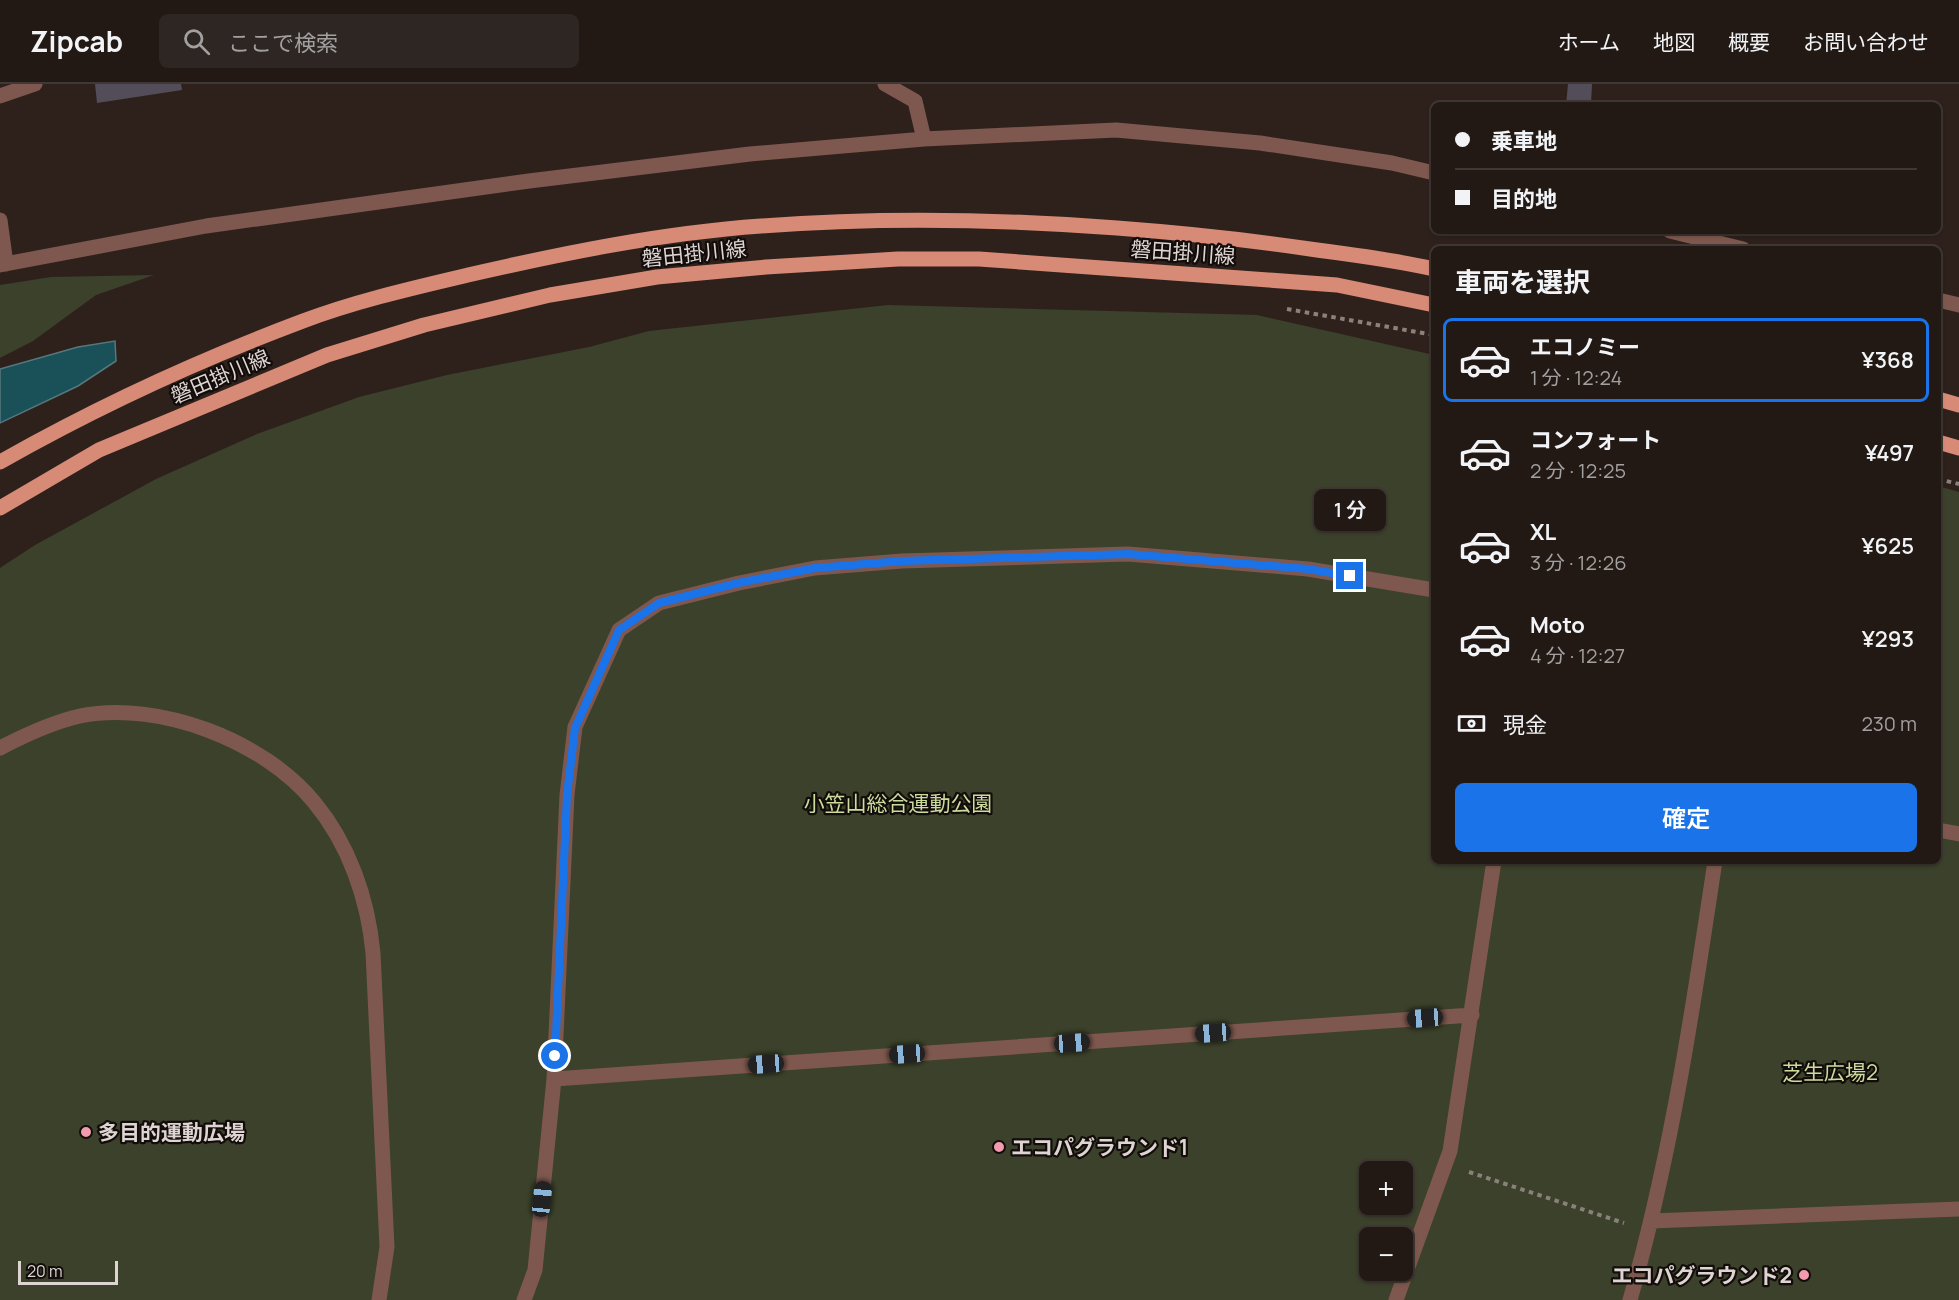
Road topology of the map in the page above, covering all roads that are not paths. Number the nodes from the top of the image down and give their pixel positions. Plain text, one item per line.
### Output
1 (35, 84) edge
2 (885, 84) edge
3 (0, 96) edge
4 (924, 140) junction
5 (1431, 172) edge
6 (0, 220) edge
7 (1682, 234) edge
8 (1731, 246) edge
9 (3, 265) edge
10 (1431, 268) edge
11 (1941, 301) edge
12 (1431, 304) edge
13 (1959, 305) edge
14 (1941, 400) edge
15 (1959, 405) edge
16 (1941, 443) edge
17 (1959, 448) edge
18 (0, 462) edge
19 (0, 508) edge
20 (1431, 590) edge
21 (0, 748) edge
22 (1941, 831) edge
23 (1959, 834) edge
24 (1494, 864) edge
25 (1715, 864) edge
26 (1472, 1015) junction
27 (554, 1079) junction
28 (1959, 1209) edge
29 (1650, 1226) junction
30 (379, 1300) edge
31 (524, 1300) edge
32 (1396, 1300) edge
33 (1630, 1300) edge

1 - 3 street
2 - 4 street
4 - 5 street
4 - 9 street
6 - 9 street
7 - 8 street
10 - 18 main road, 磐田掛川線
11 - 13 street
12 - 19 main road, 磐田掛川線
14 - 15 main road
16 - 17 main road
20 - 27 street
21 - 30 street
22 - 23 street
24 - 26 street
25 - 29 street
26 - 27 street
26 - 32 street
27 - 31 street
28 - 29 street
29 - 33 street

